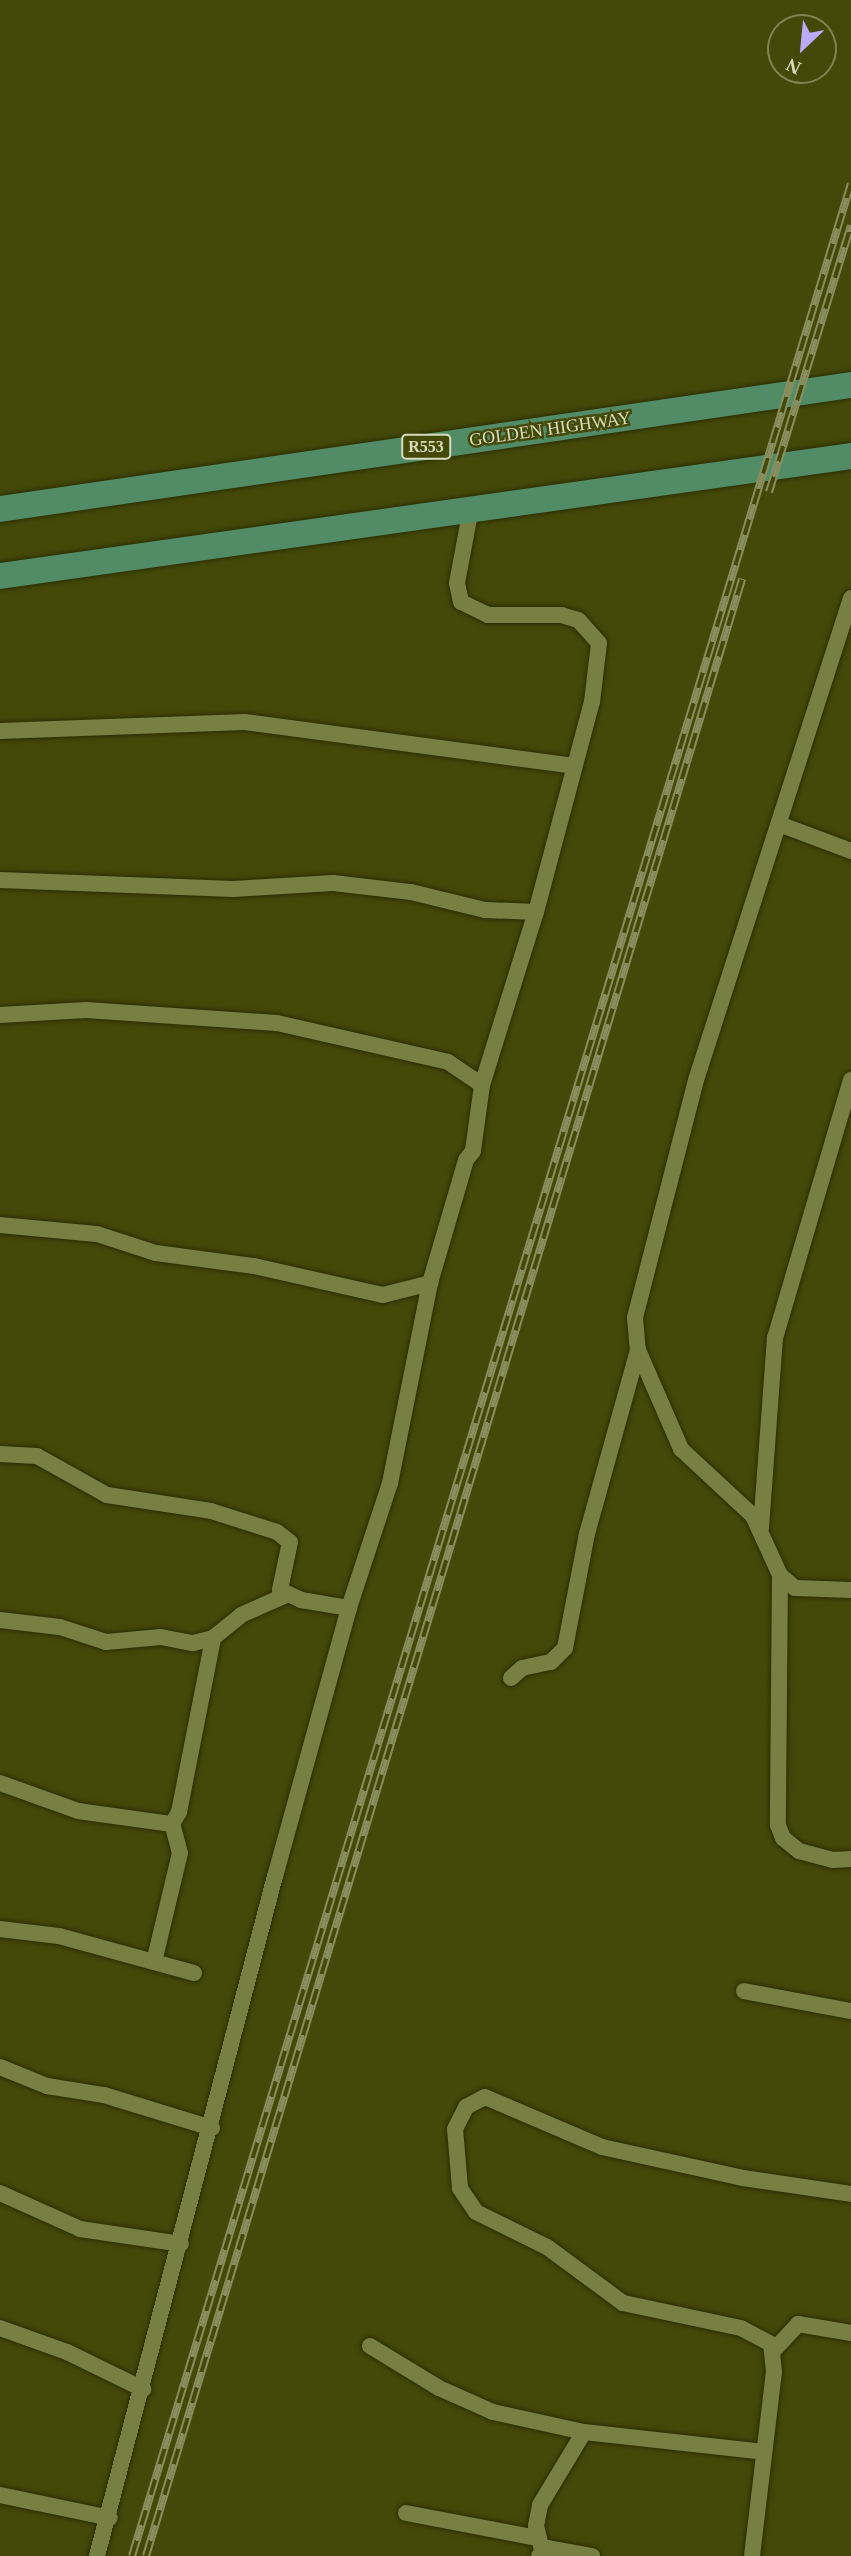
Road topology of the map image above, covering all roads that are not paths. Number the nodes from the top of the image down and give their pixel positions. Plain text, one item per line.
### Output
1 (851, 385) edge
2 (851, 456) edge
3 (471, 508) junction
4 (0, 509) edge
5 (0, 576) edge
6 (851, 598) edge
7 (0, 731) edge
8 (574, 766) junction
9 (779, 824) junction
10 (851, 851) edge
11 (0, 880) edge
12 (536, 912) junction
13 (0, 1014) edge
14 (851, 1080) edge
15 (482, 1085) junction
16 (0, 1225) edge
17 (430, 1283) junction
18 (638, 1350) junction
19 (0, 1454) edge
20 (761, 1528) junction
21 (780, 1575) junction
22 (851, 1590) edge
23 (286, 1595) junction
24 (349, 1608) junction
25 (0, 1620) edge
26 (214, 1638) junction
27 (511, 1678) dead end
28 (0, 1783) edge
29 (172, 1824) junction
30 (851, 1859) edge
31 (0, 1929) edge
32 (154, 1962) junction
33 (194, 1973) dead end
34 (744, 1991) dead end
35 (851, 2011) edge
36 (0, 2067) edge
37 (212, 2128) junction
38 (0, 2193) edge
39 (851, 2194) edge
40 (181, 2244) junction
41 (0, 2328) edge
42 (851, 2333) edge
43 (370, 2346) dead end
44 (773, 2351) junction
45 (143, 2389) junction
46 (584, 2432) junction
47 (764, 2452) junction
48 (0, 2495) edge
49 (406, 2513) dead end
50 (110, 2518) junction
51 (539, 2548) edge
52 (97, 2556) edge
53 (592, 2556) edge
54 (752, 2556) edge

1 - 4 main road, GOLDEN HIGHWAY / R553
2 - 3 main road
3 - 5 main road
3 - 8 street
6 - 9 street
7 - 8 street
8 - 12 street
9 - 10 street
9 - 18 street
11 - 12 street
12 - 15 street
13 - 15 street
14 - 20 street
15 - 17 street
16 - 17 street
17 - 24 street
18 - 20 street
18 - 27 street
19 - 23 street
20 - 21 street
21 - 22 street
21 - 30 street
23 - 24 street
23 - 26 street
24 - 37 street
25 - 26 street
26 - 29 street
28 - 29 street
29 - 32 street
31 - 32 street
32 - 33 street
34 - 35 street
36 - 37 street
37 - 40 street
38 - 40 street
39 - 44 street
40 - 45 street
41 - 45 street
42 - 44 street
43 - 46 street
44 - 47 street
45 - 50 street
46 - 47 street
46 - 51 street
47 - 54 street
48 - 50 street
49 - 51 street
50 - 52 street
51 - 53 street

